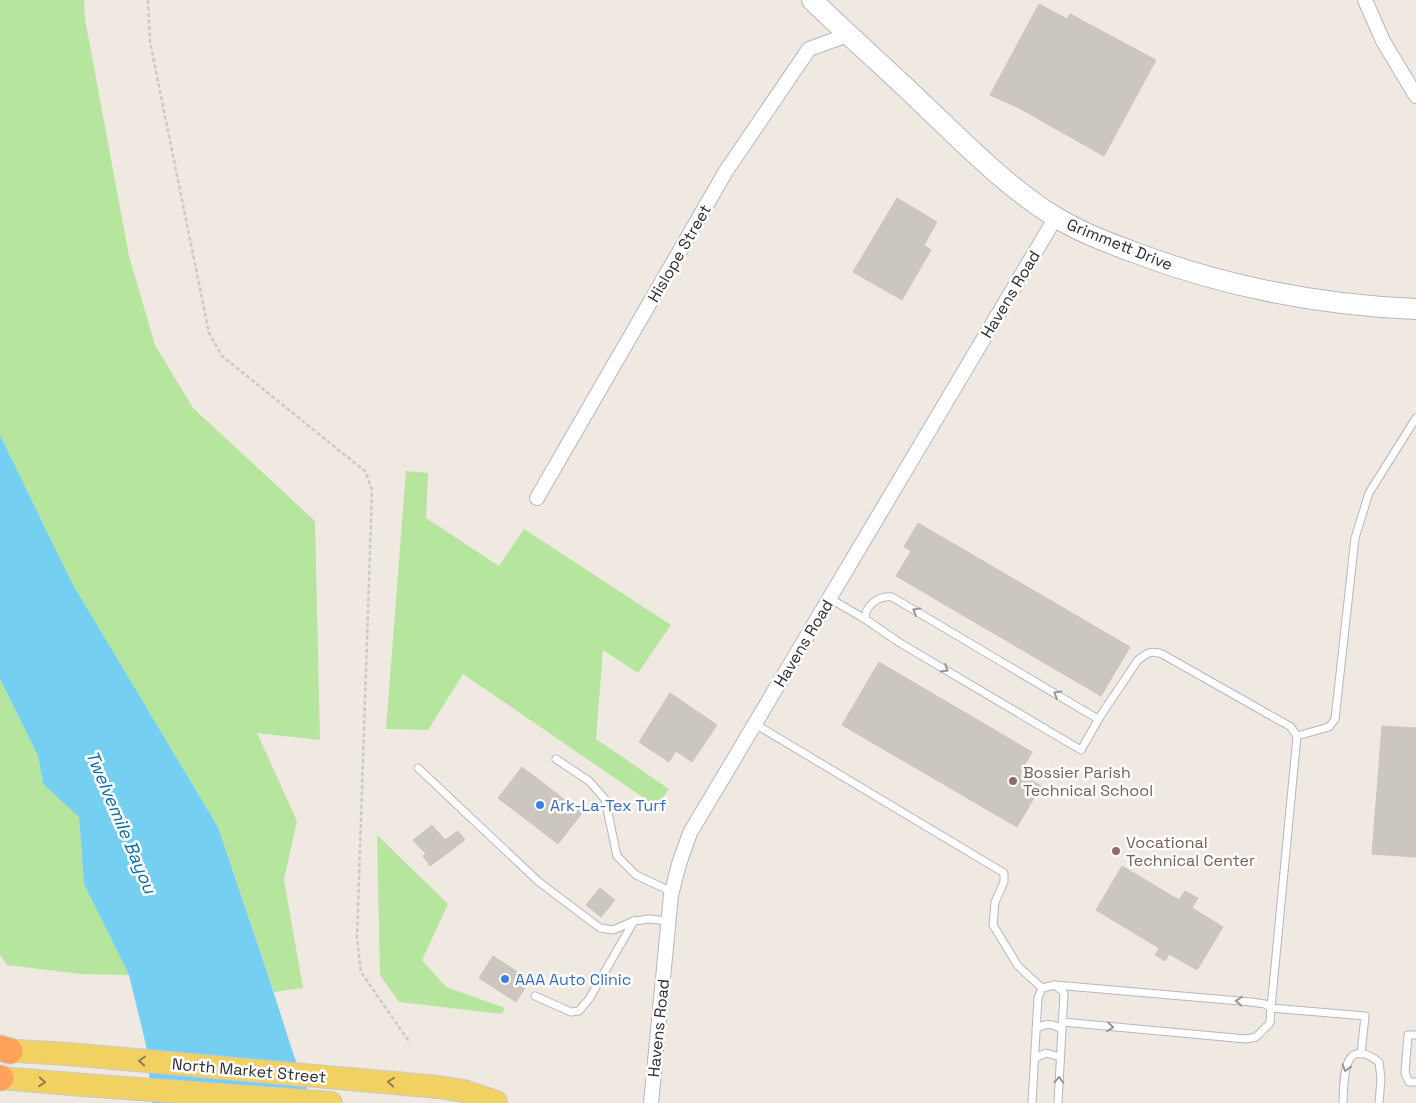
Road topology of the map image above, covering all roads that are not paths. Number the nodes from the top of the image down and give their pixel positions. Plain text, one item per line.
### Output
1 (812, 0) edge
2 (1365, 0) edge
3 (848, 35) junction
4 (1416, 96) edge
5 (1056, 217) junction
6 (1416, 309) edge
7 (1416, 418) edge
8 (537, 498) dead end
9 (830, 598) junction
10 (865, 619) junction
11 (1098, 719) junction
12 (755, 724) junction
13 (1297, 736) junction
14 (556, 759) dead end
15 (418, 768) dead end
16 (672, 892) junction
17 (634, 921) junction
18 (669, 921) junction
19 (1055, 985) junction
20 (1042, 988) junction
21 (535, 996) dead end
22 (1271, 1008) junction
23 (1062, 1025) junction
24 (1036, 1029) junction
25 (1416, 1035) edge
26 (3, 1050) edge
27 (1362, 1054) junction
28 (1035, 1058) junction
29 (1060, 1058) junction
30 (0, 1078) edge
31 (1416, 1082) edge
32 (331, 1103) edge
33 (494, 1103) edge
34 (505, 1103) edge
35 (651, 1103) edge
36 (1032, 1103) edge
37 (1058, 1103) edge
38 (1343, 1103) edge
39 (1379, 1103) edge

1 - 3 main road, Grimmett Drive
2 - 4 street
3 - 5 main road, Grimmett Drive
3 - 8 street, Hislope Street
5 - 6 main road, Grimmett Drive
5 - 9 street, Havens Road
7 - 13 lane
9 - 10 lane
9 - 12 street, Havens Road
11 -> 10 lane
10 -> 11 lane
11 - 13 lane
12 - 16 street, Havens Road
12 - 20 lane
13 - 22 lane
14 - 16 lane
15 - 17 lane
16 - 18 street, Havens Road
17 - 18 lane
17 - 21 lane
18 - 35 street, Havens Road
19 - 20 lane
22 -> 19 lane
19 - 23 lane
20 - 24 lane
23 -> 22 lane
22 - 27 lane
23 - 24 lane
23 - 29 lane
24 - 28 lane
25 - 31 lane
33 -> 26 main road, North Market Street
27 -> 38 lane
27 - 39 lane
28 - 29 lane
28 - 36 lane
37 -> 29 lane
30 -> 32 main road, North Market Street
33 - 34 main road, North Market Street

